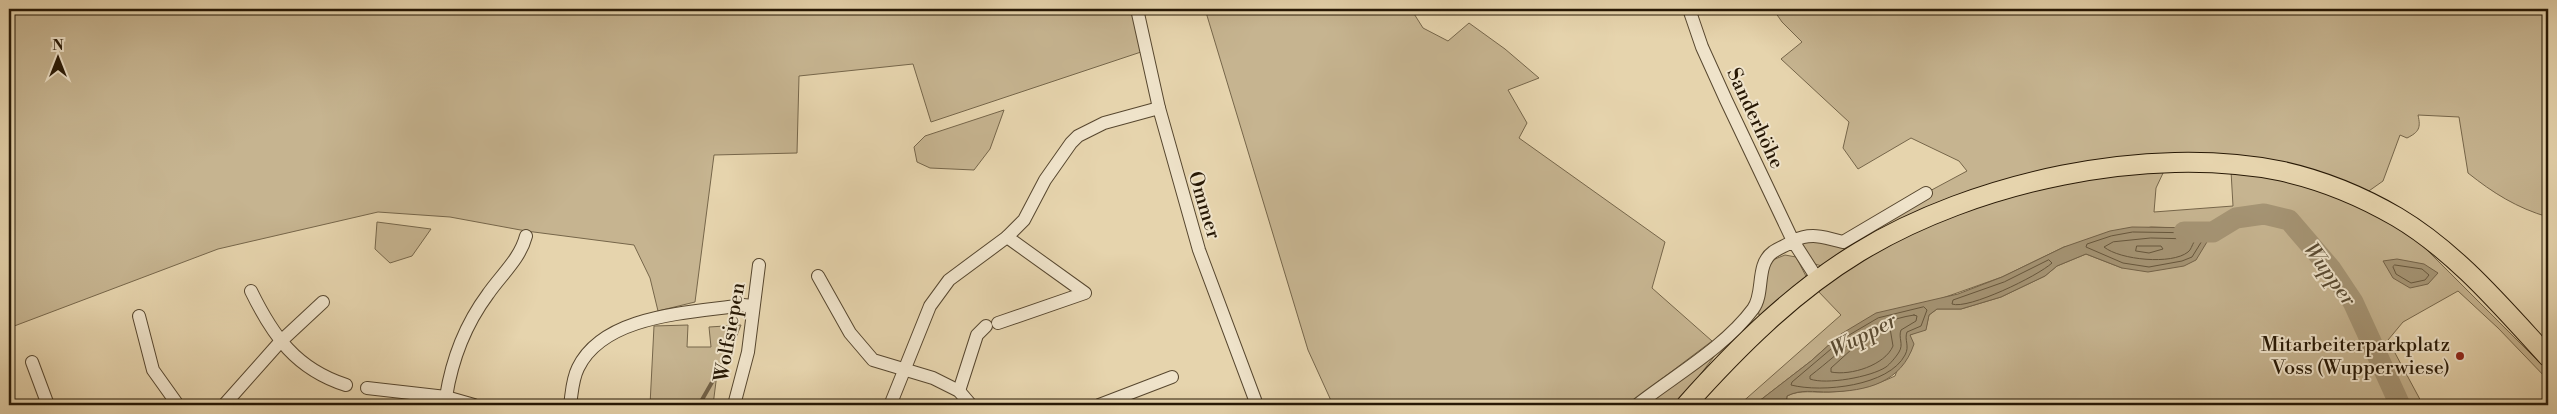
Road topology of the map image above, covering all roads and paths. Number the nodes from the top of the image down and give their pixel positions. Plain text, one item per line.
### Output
1 (1137, 9) edge
2 (1689, 9) edge
3 (1159, 108) junction
4 (1926, 193) dead end
5 (526, 236) dead end
6 (1007, 238) junction
7 (1794, 242) junction
8 (759, 265) dead end
9 (818, 276) dead end
10 (1818, 280) junction
11 (251, 291) dead end
12 (323, 302) dead end
13 (753, 306) junction
14 (139, 316) dead end
15 (280, 342) junction
16 (2548, 357) edge
17 (32, 362) dead end
18 (906, 371) junction
19 (1172, 376) dead end
20 (346, 384) dead end
21 (367, 388) dead end
22 (959, 391) junction
23 (446, 397) junction
24 (891, 404) edge
25 (48, 405) edge
26 (178, 405) edge
27 (224, 405) edge
28 (474, 405) edge
29 (570, 405) edge
30 (734, 405) edge
31 (971, 405) edge
32 (1099, 405) edge
33 (1257, 405) edge
34 (1637, 405) edge
35 (1686, 405) edge

1 - 3 street, Ommer
2 - 7 street, Sanderhöhe
3 - 6 street
3 - 33 street, Ommer
4 - 7 street
5 - 23 street
6 - 18 street
6 - 22 street
7 - 10 street, Sanderhöhe
7 - 34 street
8 - 13 street, Wolfsiepen
9 - 18 street
10 - 16 main road
10 - 35 main road
11 - 15 street
12 - 15 street
13 - 29 street
13 - 30 street, Wolfsiepen
14 - 26 street
15 - 20 street
15 - 27 street
17 - 25 street
18 - 22 street
18 - 24 street
19 - 32 street
21 - 23 street
22 - 31 street
23 - 28 street

